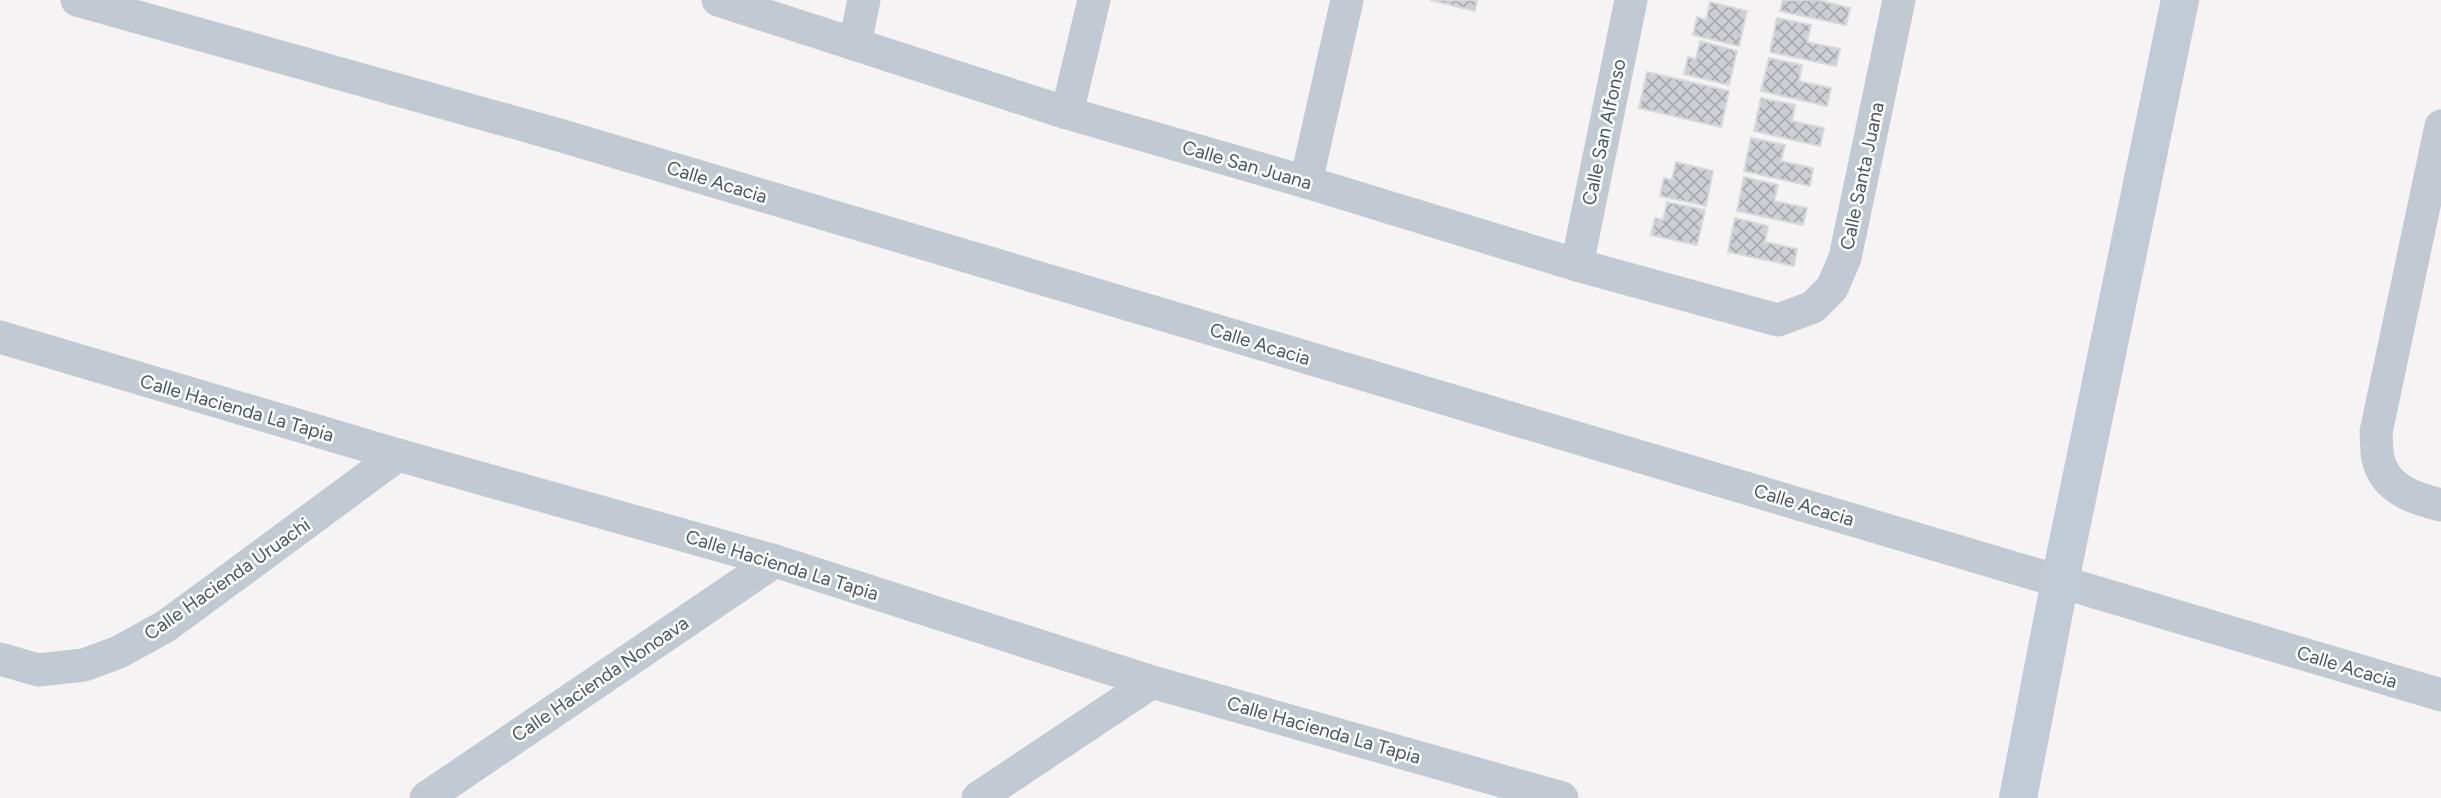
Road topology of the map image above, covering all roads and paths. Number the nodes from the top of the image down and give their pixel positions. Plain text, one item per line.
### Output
1 (77, 0) edge
2 (718, 0) edge
3 (864, 0) edge
4 (1094, 0) edge
5 (1347, 0) edge
6 (1631, 0) edge
7 (1899, 0) edge
8 (2180, 0) edge
9 (855, 44) junction
10 (1067, 113) junction
11 (2441, 126) edge
12 (1306, 182) junction
13 (1577, 265) junction
14 (1778, 320) joint
15 (0, 337) edge
16 (398, 455) junction
17 (2441, 505) edge
18 (775, 561) junction
19 (2060, 581) junction
20 (0, 659) edge
21 (1152, 682) junction
22 (2441, 695) edge
23 (1521, 793) edge
24 (425, 798) edge
25 (978, 798) edge
26 (1562, 798) edge
27 (2018, 798) edge

1 - 19 street, Calle Acacia
2 - 9 street, Calle San Juana
3 - 9 street
4 - 10 street
5 - 12 street
6 - 13 street, Calle San Alfonso
7 - 14 street, Calle Santa Juana
8 - 19 street
9 - 10 street, Calle San Juana
10 - 12 street, Calle San Juana
11 - 17 street
12 - 13 street, Calle San Juana
13 - 14 street, Calle San Juana
15 - 16 street, Calle Hacienda La Tapia
16 - 18 street, Calle Hacienda La Tapia
16 - 20 street, Calle Hacienda Uruachi
18 - 21 street, Calle Hacienda La Tapia
18 - 24 street, Calle Hacienda Nonoava
19 - 22 street, Calle Acacia
19 - 27 street
21 - 23 street, Calle Hacienda La Tapia
21 - 25 street
23 - 26 street, Calle Hacienda La Tapia

